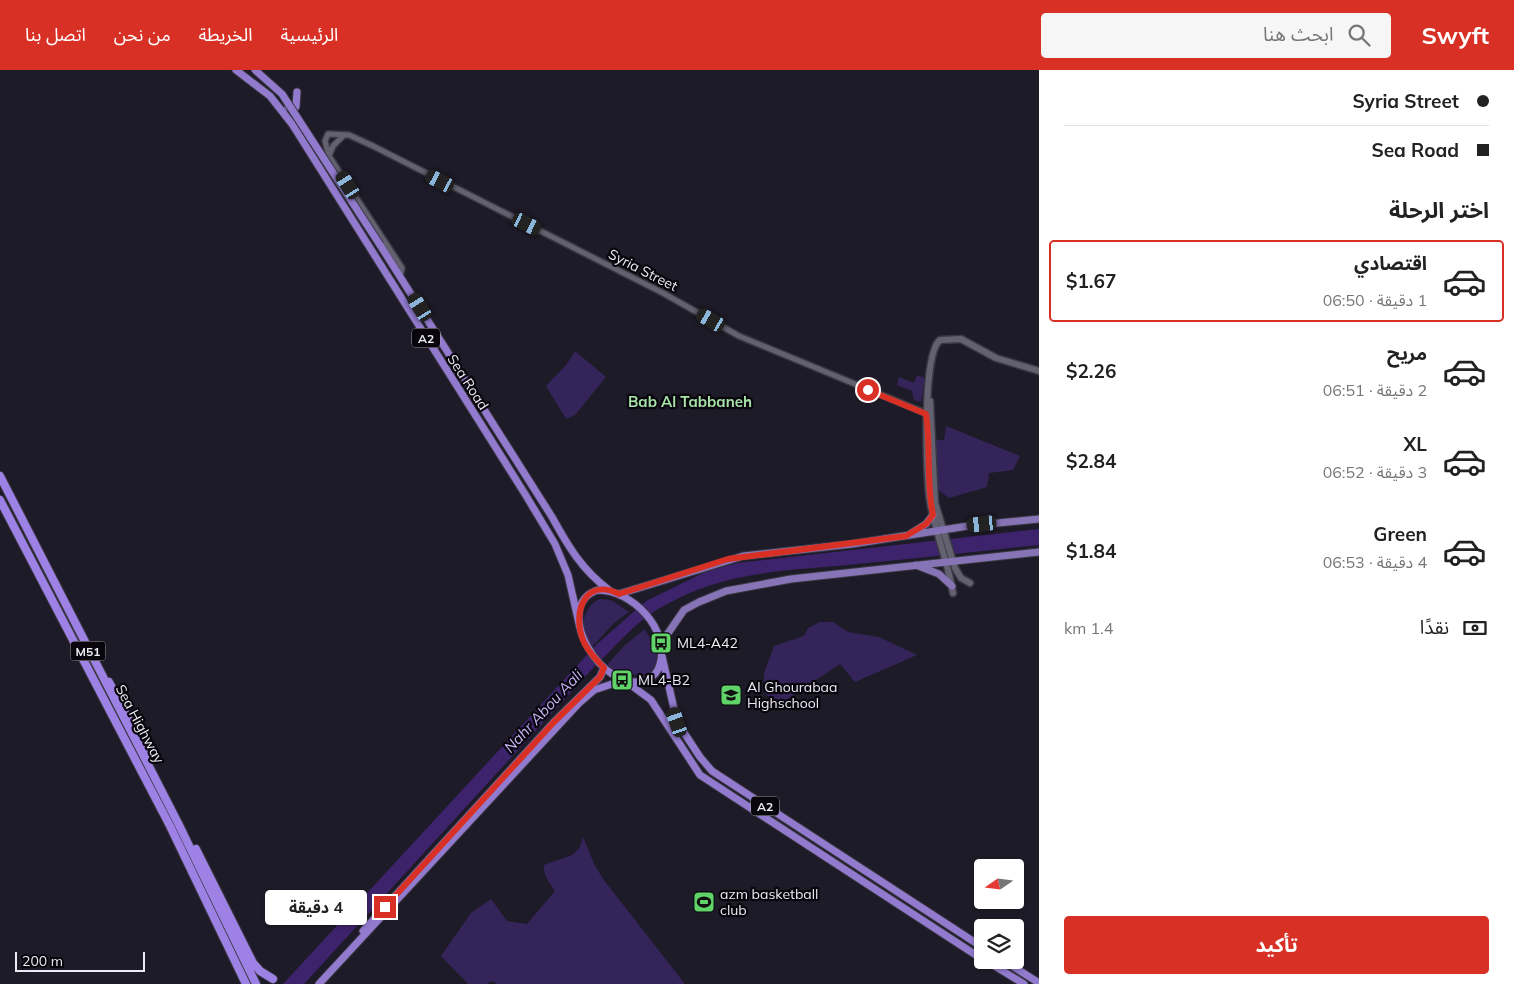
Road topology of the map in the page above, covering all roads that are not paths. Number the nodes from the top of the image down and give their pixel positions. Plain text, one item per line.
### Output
1 (236, 70) edge
2 (250, 70) edge
3 (255, 70) edge
4 (296, 92) dead end
5 (347, 135) junction
6 (329, 156) junction
7 (400, 276) junction
8 (1039, 371) edge
9 (928, 415) junction
10 (0, 476) edge
11 (0, 500) edge
12 (933, 515) junction
13 (1039, 519) edge
14 (1039, 523) edge
15 (941, 534) junction
16 (906, 536) junction
17 (1039, 552) edge
18 (949, 558) junction
19 (913, 564) junction
20 (970, 582) dead end
21 (609, 590) junction
22 (953, 590) joint
23 (619, 594) junction
24 (580, 628) junction
25 (662, 642) junction
26 (662, 656) junction
27 (91, 657) junction
28 (604, 668) junction
29 (624, 680) junction
30 (741, 791) junction
31 (735, 799) junction
32 (174, 825) junction
33 (974, 942) edge
34 (974, 953) edge
35 (1000, 969) edge
36 (1017, 969) edge
37 (272, 979) dead end
38 (1039, 983) edge
39 (246, 984) edge
40 (256, 984) edge
41 (314, 984) edge
42 (319, 984) edge
43 (1024, 984) edge

1 - 24 highway, Sea Road / A2
2 - 4 highway
3 - 7 highway, Sea Road / A2, bridge
5 - 6 street
5 - 6 street
5 - 9 street, Syria Street
6 - 7 street
7 - 21 highway, Sea Road / A2
8 - 9 main road
9 - 12 main road
9 - 15 main road
10 - 27 highway, Sea Highway / M51
11 - 32 highway, Sea Highway / M51
12 - 15 main road
12 - 16 main road
13 - 15 main road
14 - 15 main road
15 - 16 main road
15 - 18 main road
16 - 23 main road
17 - 18 main road
18 - 19 main road
18 - 20 main road
18 - 22 main road
19 - 22 main road
19 - 25 main road
21 - 23 highway, A2
21 - 24 highway, A2
23 - 25 highway, A2
24 - 28 highway, A2
25 - 26 highway, A2
26 - 29 highway, A2
26 - 30 highway, A2
27 - 32 highway, Sea Highway / M51
27 - 37 highway
28 - 29 highway, A2
28 - 41 highway
29 - 31 highway, A2
29 - 42 highway
30 - 31 highway
30 - 33 highway, A2
31 - 34 highway, A2
32 - 39 highway, Sea Highway / M51
32 - 40 highway, Sea Highway / M51
35 - 43 highway, A2
36 - 38 highway

